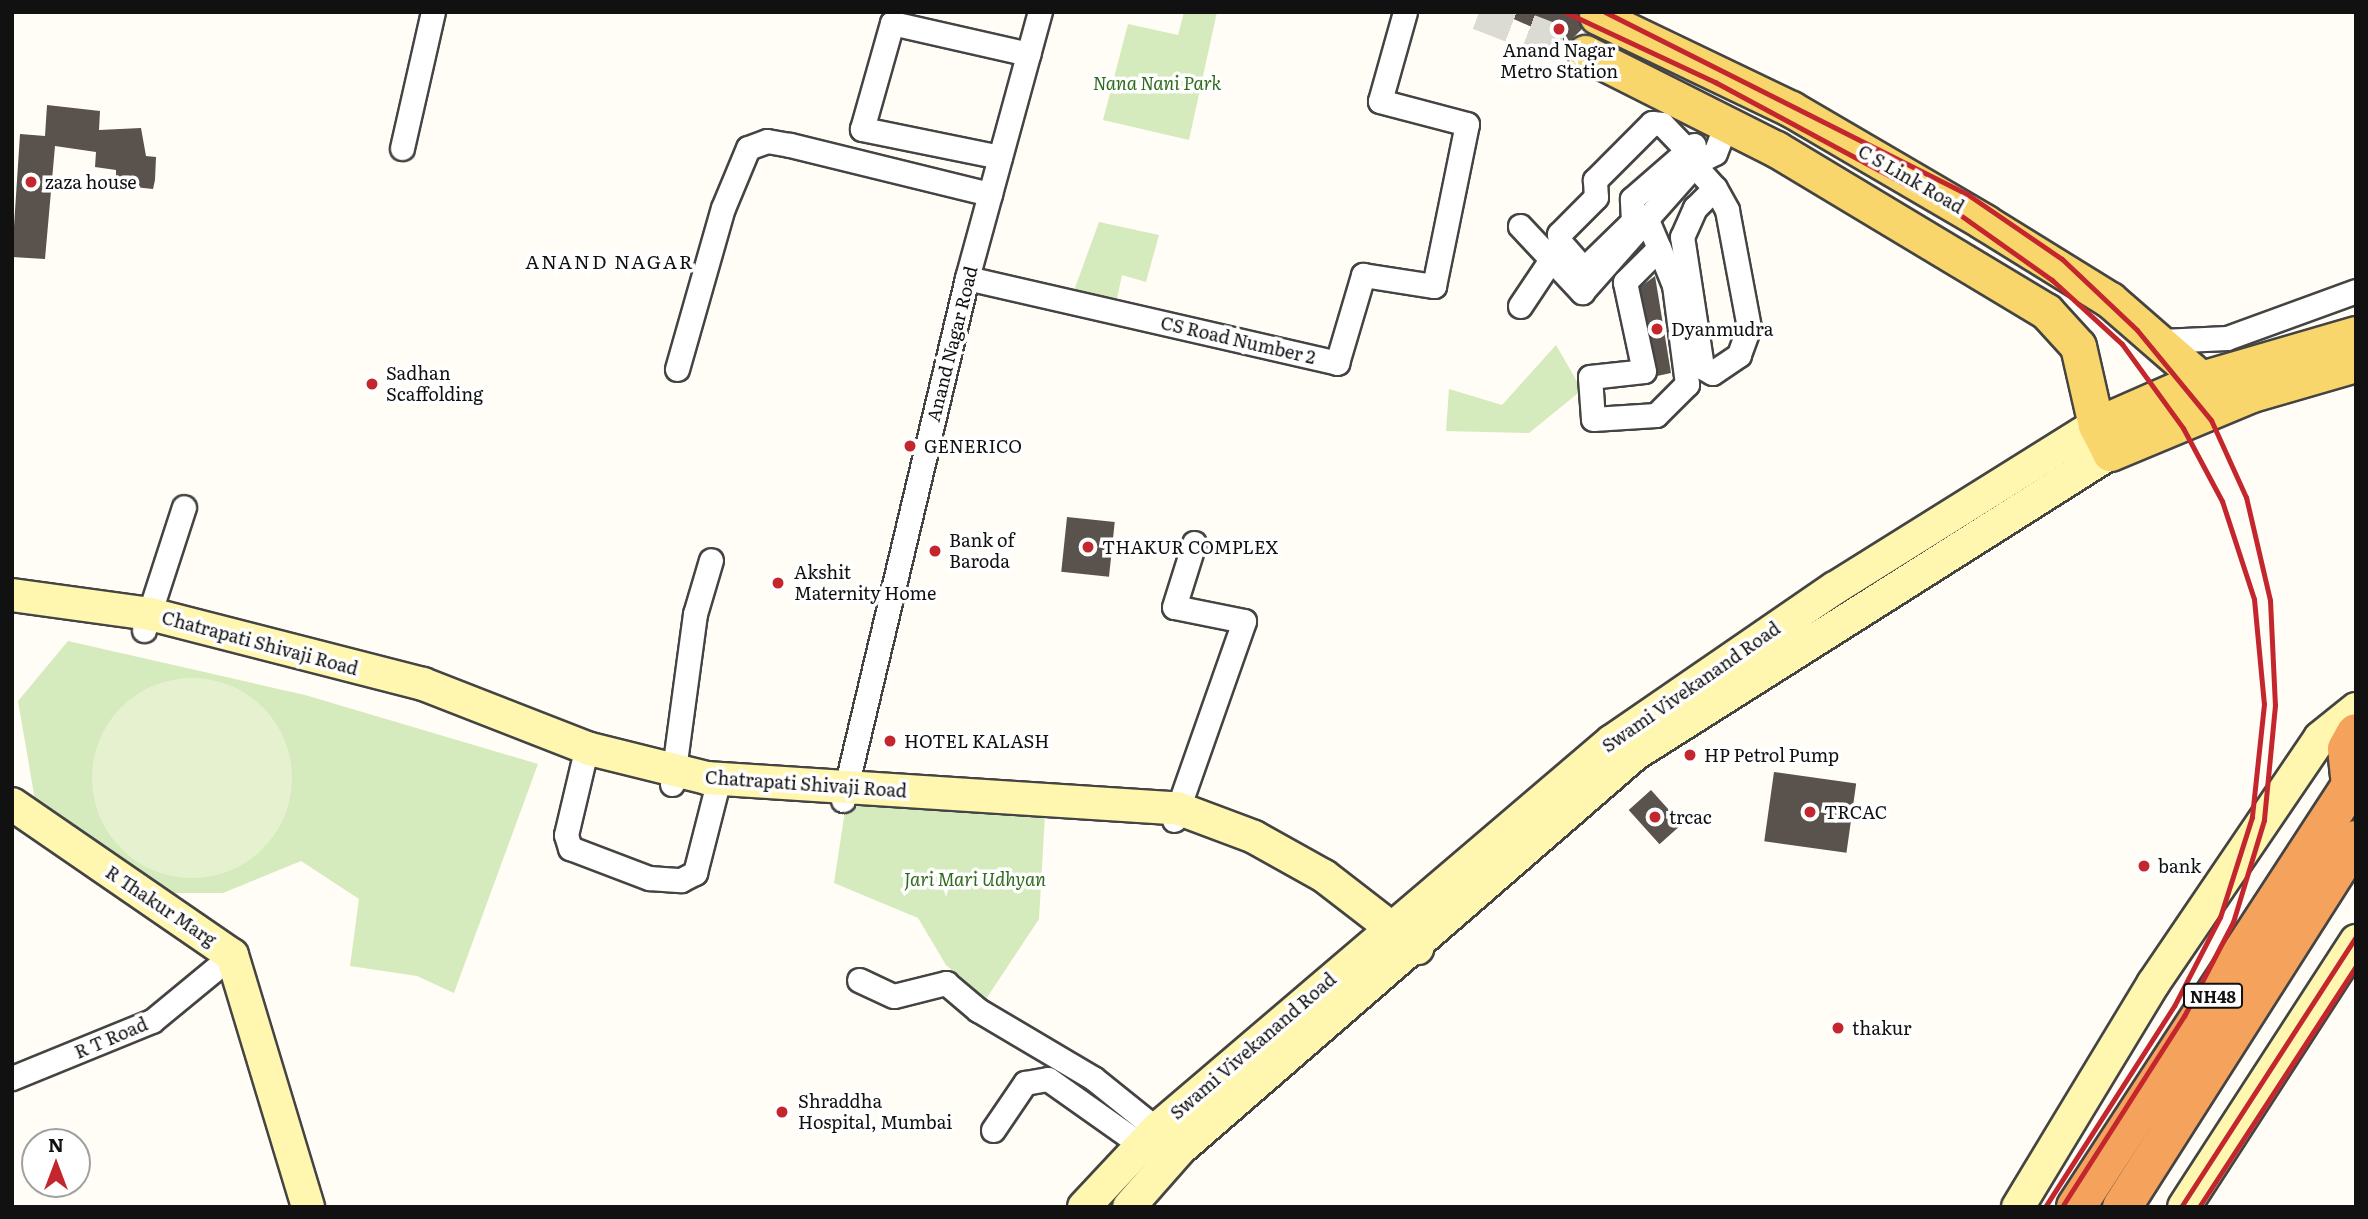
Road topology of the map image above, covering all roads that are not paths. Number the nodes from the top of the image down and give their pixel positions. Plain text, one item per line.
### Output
1 (433, 12) edge
2 (1040, 12) edge
3 (1405, 12) edge
4 (1597, 16) tunnel mouth
5 (1585, 53) tunnel mouth
6 (1029, 54) junction
7 (1700, 143) junction
8 (402, 148) dead end
9 (1000, 157) junction
10 (1715, 188) junction
11 (990, 194) junction
12 (1647, 220) junction
13 (1520, 226) dead end
14 (1658, 248) junction
15 (1550, 261) junction
16 (967, 278) junction
17 (2095, 290) junction
18 (2356, 291) edge
19 (1520, 306) dead end
20 (2060, 322) junction
21 (2356, 334) edge
22 (2161, 341) junction
23 (2356, 364) edge
24 (677, 369) dead end
25 (2201, 379) junction
26 (2103, 439) junction
27 (184, 507) dead end
28 (1194, 543) dead end
29 (711, 560) dead end
30 (12, 595) edge
31 (12, 612) edge
32 (147, 622) junction
33 (2356, 709) edge
34 (2356, 733) edge
35 (583, 763) junction
36 (673, 777) junction
37 (2353, 782) edge
38 (718, 786) junction
39 (844, 794) junction
40 (12, 804) edge
41 (1553, 811) junction
42 (1175, 816) junction
43 (2356, 840) edge
44 (2356, 892) edge
45 (1386, 933) junction
46 (2356, 942) edge
47 (1410, 954) junction
48 (232, 955) junction
49 (859, 980) dead end
50 (12, 1078) edge
51 (993, 1130) dead end
52 (1149, 1137) junction
53 (1174, 1156) junction
54 (308, 1207) edge
55 (1084, 1207) edge
56 (1129, 1207) edge
57 (2018, 1207) edge
58 (2076, 1207) edge
59 (2122, 1207) edge
60 (2145, 1207) edge
61 (2184, 1207) edge

1 - 8 street
2 - 6 street, Anand Nagar Road
3 - 16 street, CS Road Number 2
4 - 17 main road, C S Link Road
5 - 7 main road
6 - 9 street, Anand Nagar Road
6 - 9 street
7 - 7 street
7 - 10 street
7 - 12 street
7 - 20 main road
9 - 11 street, Anand Nagar Road
10 - 10 street
11 - 16 street, Anand Nagar Road
11 - 24 street
12 - 14 street
12 - 15 street
13 - 15 street
14 - 14 street
15 - 19 street
16 - 39 street, Anand Nagar Road
17 - 20 main road
17 - 22 main road, C S Link Road
18 - 22 street
20 - 26 main road
21 - 25 main road, Swami Vivekanand Road
22 - 25 main road, C S Link Road
23 - 26 main road, Swami Vivekanand Road
25 - 26 main road, Swami Vivekanand Road
26 - 41 main road, Swami Vivekanand Road
27 - 32 street
28 - 42 street
29 - 36 street
30 - 32 main road, Chatrapati Shivaji Road
31 - 32 main road
32 - 35 main road
32 - 36 main road, Chatrapati Shivaji Road
33 - 57 main road
34 - 37 highway
35 - 36 main road
35 - 38 street
36 - 38 main road
37 - 58 highway, NH48
38 - 39 main road
39 - 42 main road
40 - 48 main road, R Thakur Marg
41 - 45 main road, Swami Vivekanand Road
41 - 47 main road, Swami Vivekanand Road
42 - 45 main road
43 - 59 highway, NH48
44 - 60 highway
45 - 47 main road
45 - 52 main road, Swami Vivekanand Road
46 - 61 main road
47 - 53 main road, Swami Vivekanand Road
48 - 50 street, R T Road
48 - 54 main road, R Thakur Marg
49 - 52 street
51 - 52 street
52 - 53 street
52 - 55 main road, Swami Vivekanand Road
53 - 56 main road, Swami Vivekanand Road

